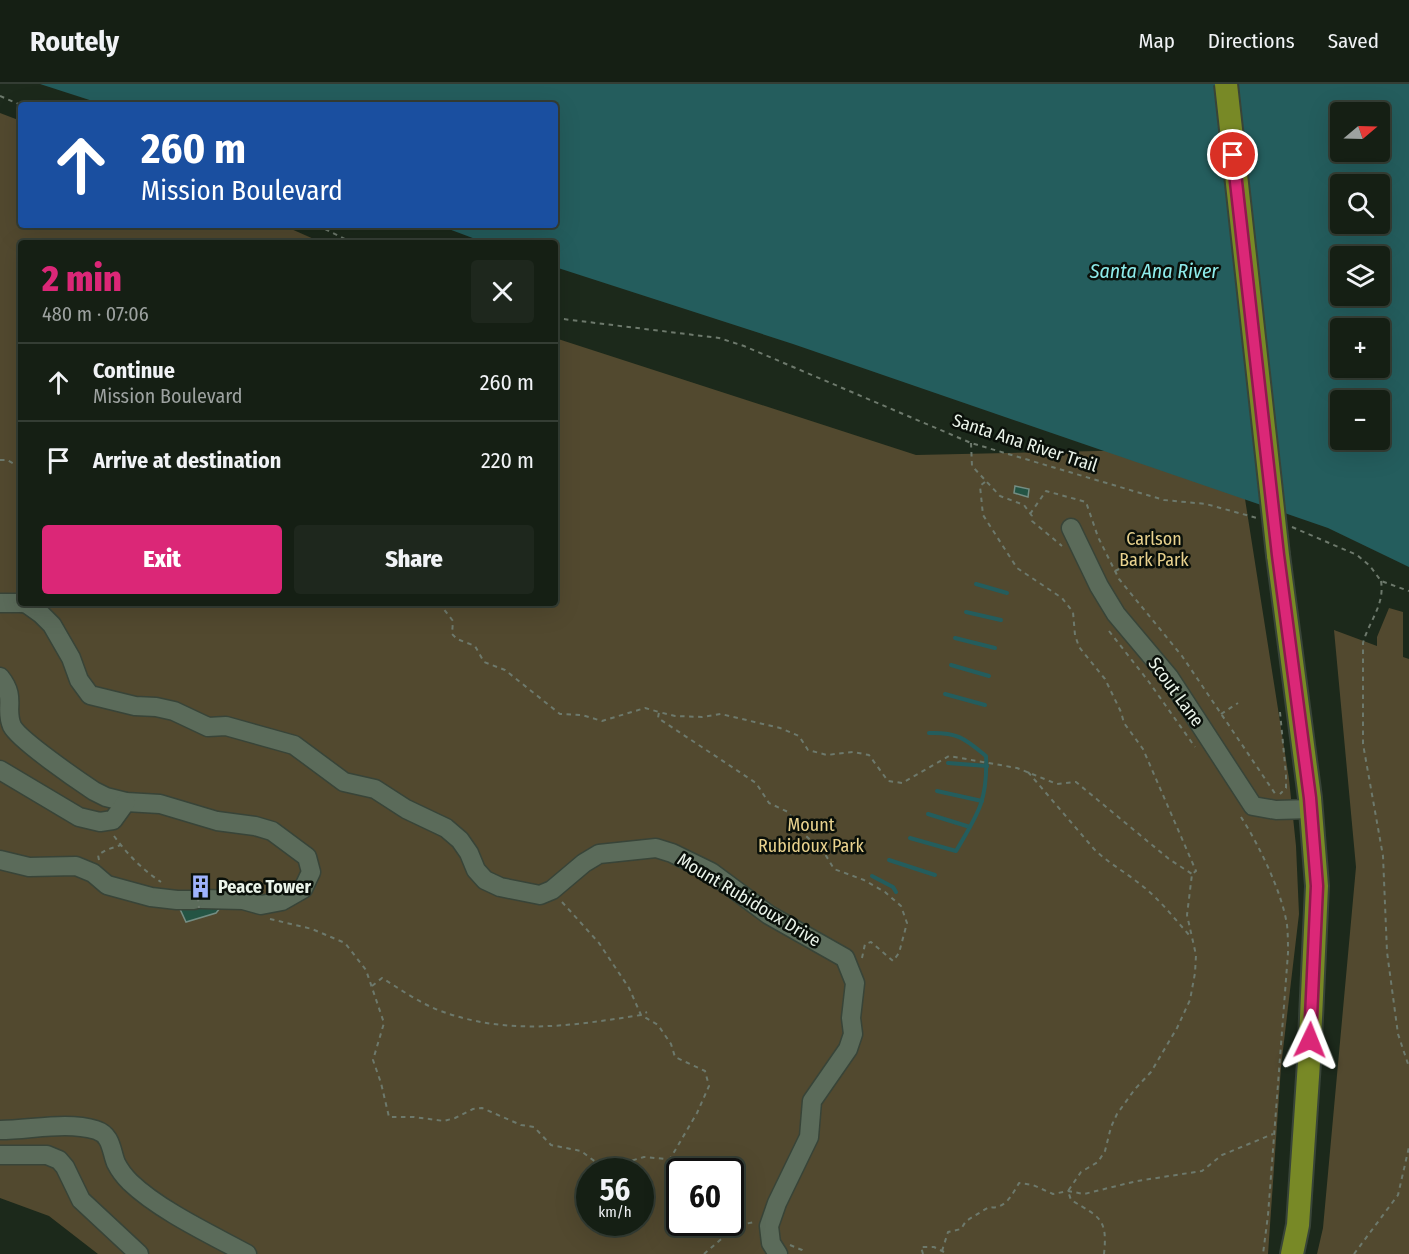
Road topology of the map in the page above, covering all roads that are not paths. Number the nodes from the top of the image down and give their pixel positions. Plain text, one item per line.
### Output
1 (1226, 84) edge
2 (1071, 528) dead end
3 (0, 603) edge
4 (18, 603) edge
5 (30, 606) edge
6 (0, 677) edge
7 (0, 770) edge
8 (126, 802) junction
9 (1311, 809) junction
10 (0, 860) edge
11 (0, 1130) edge
12 (0, 1155) edge
13 (139, 1254) edge
14 (247, 1254) edge
15 (778, 1254) edge
16 (1292, 1254) edge

1 - 9 main road, bridge
2 - 9 street, Scout Lane
3 - 4 street
5 - 15 street, Mount Rubidoux Drive
6 - 8 street
7 - 8 street
8 - 10 street
9 - 16 main road
11 - 14 street
12 - 13 street

